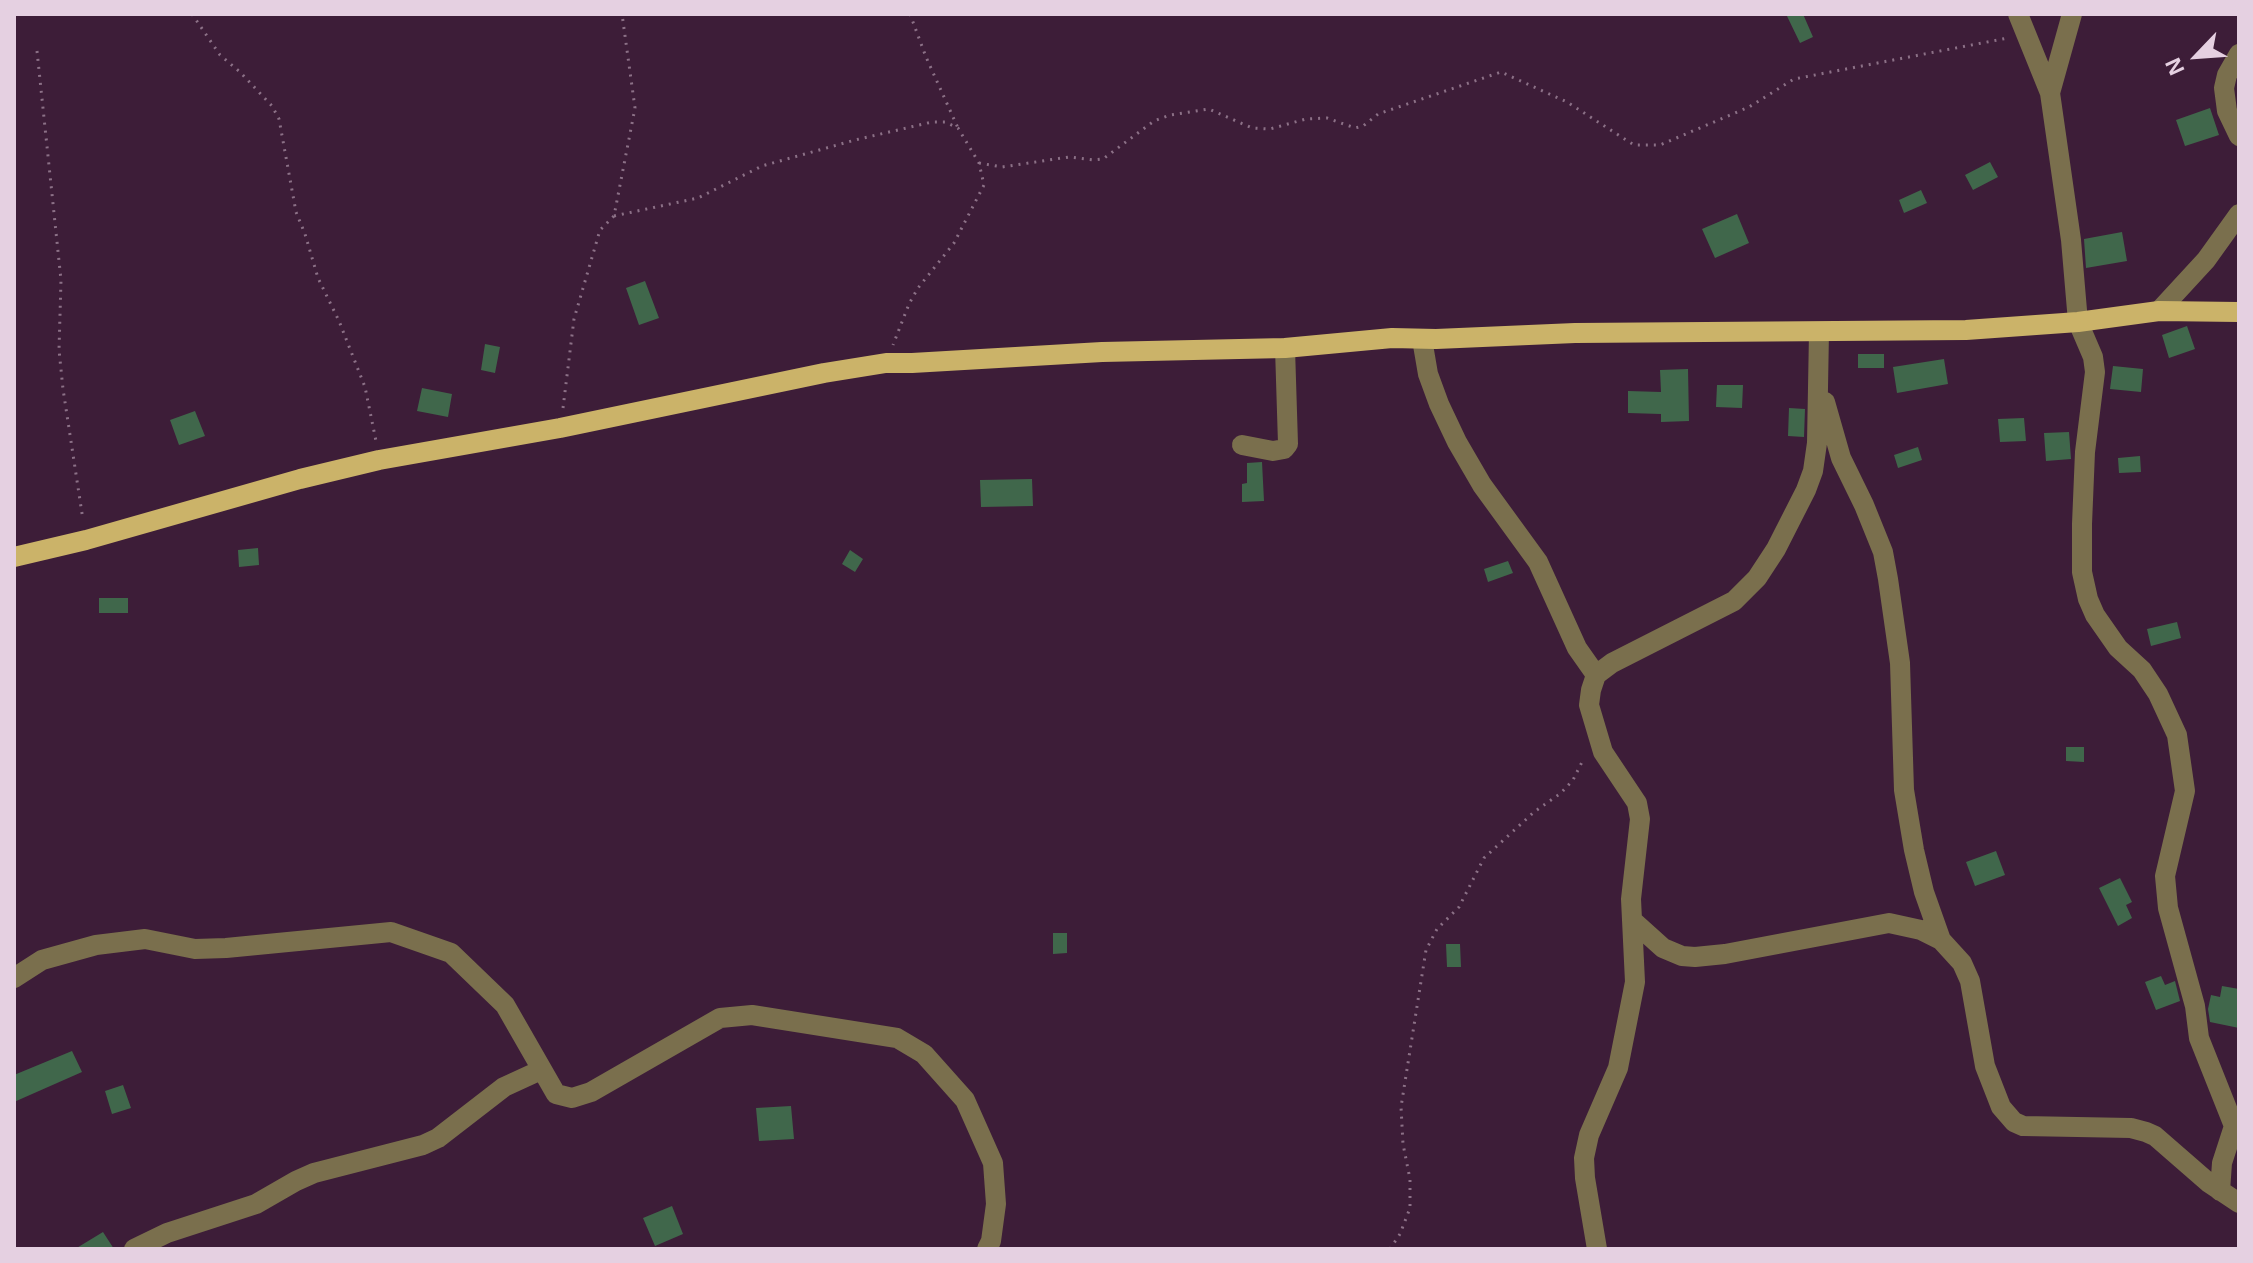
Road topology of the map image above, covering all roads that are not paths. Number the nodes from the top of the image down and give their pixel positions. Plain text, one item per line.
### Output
1 (2018, 14) edge
2 (2072, 14) edge
3 (2239, 54) edge
4 (2050, 93) junction
5 (2239, 136) edge
6 (2239, 214) edge
7 (2159, 311) junction
8 (2239, 312) edge
9 (2078, 322) junction
10 (1819, 332) junction
11 (1422, 339) junction
12 (1285, 348) junction
13 (1818, 375) junction
14 (1242, 445) dead end
15 (14, 557) edge
16 (1596, 675) junction
17 (1633, 921) junction
18 (1941, 940) junction
19 (14, 978) edge
20 (541, 1070) junction
21 (2220, 1191) junction
22 (2239, 1203) edge
23 (134, 1249) edge
24 (987, 1249) edge
25 (1597, 1249) edge

1 - 4 street
2 - 4 street
3 - 5 street
4 - 9 street
6 - 7 street
7 - 8 main road
7 - 9 main road
9 - 10 main road
9 - 21 street
10 - 11 main road
10 - 13 street
11 - 12 main road
11 - 16 street
12 - 14 street
12 - 15 main road
13 - 16 street
13 - 18 street
16 - 17 street
17 - 18 street
17 - 25 street
18 - 21 street
19 - 20 street
20 - 23 street
20 - 24 street
21 - 22 street

